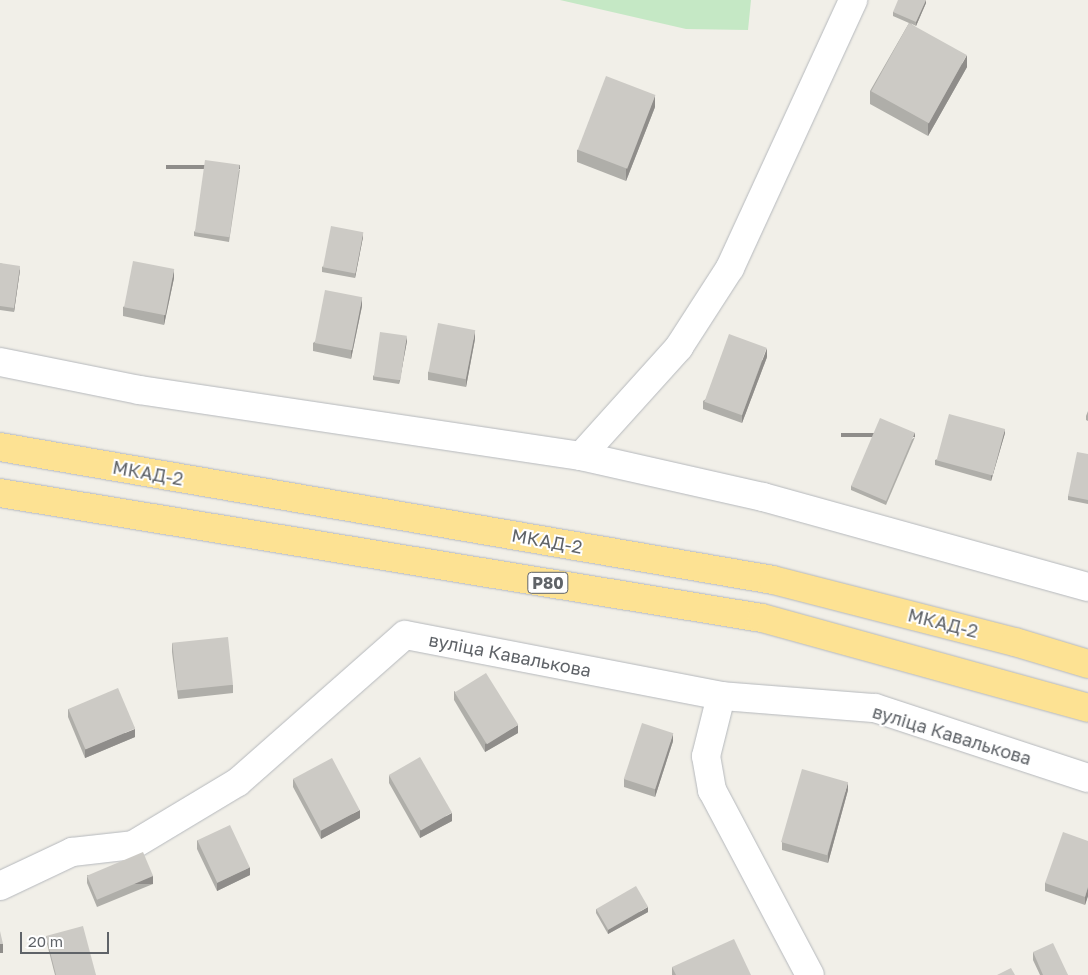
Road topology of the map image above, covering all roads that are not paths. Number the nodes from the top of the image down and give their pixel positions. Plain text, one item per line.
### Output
1 (853, 0) edge
2 (0, 362) edge
3 (0, 447) edge
4 (581, 456) junction
5 (0, 493) edge
6 (1088, 587) edge
7 (1088, 664) edge
8 (721, 696) junction
9 (1088, 708) edge
10 (1088, 778) edge
11 (0, 886) edge
12 (810, 975) edge

1 - 4 street
2 - 4 street
3 - 7 highway, МКАД-2 / Р80
4 - 6 street
5 - 9 highway, Р80
8 - 10 street, вуліца Кавалькова
8 - 11 street, вуліца Кавалькова
8 - 12 street

